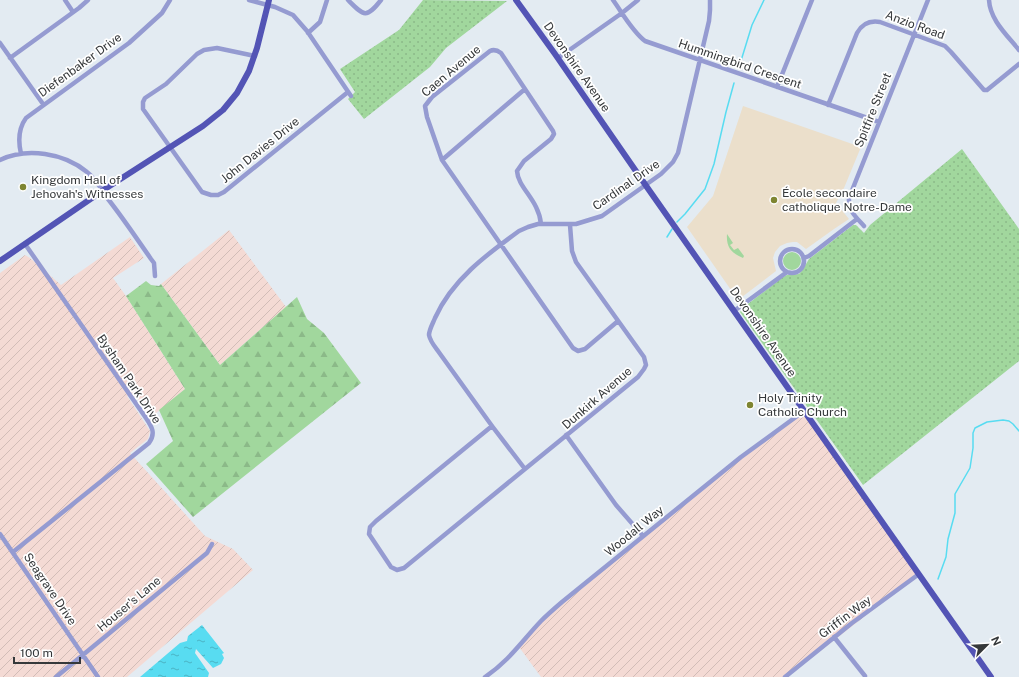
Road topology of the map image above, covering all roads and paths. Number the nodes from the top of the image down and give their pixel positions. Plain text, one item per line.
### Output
1 (65, 0) edge
2 (88, 0) edge
3 (170, 0) edge
4 (249, 0) edge
5 (327, 0) edge
6 (348, 0) edge
7 (381, 0) edge
8 (516, 0) edge
9 (613, 0) edge
10 (638, 0) edge
11 (710, 0) edge
12 (812, 0) edge
13 (928, 0) edge
14 (988, 0) edge
15 (268, 2) edge
16 (73, 12) junction
17 (622, 13) junction
18 (308, 33) junction
19 (914, 34) junction
20 (0, 43) edge
21 (1019, 50) edge
22 (255, 56) junction
23 (10, 58) junction
24 (558, 58) junction
25 (699, 60) junction
26 (1019, 64) edge
27 (777, 87) junction
28 (525, 89) junction
29 (348, 92) junction
30 (351, 96) dead end
31 (43, 104) junction
32 (828, 105) junction
33 (879, 122) junction
34 (170, 147) junction
35 (21, 154) junction
36 (0, 160) edge
37 (442, 160) junction
38 (646, 185) junction
39 (103, 191) junction
40 (858, 219) junction
41 (541, 224) junction
42 (570, 225) junction
43 (864, 226) dead end
44 (25, 244) junction
45 (500, 245) junction
46 (804, 258) junction
47 (0, 261) edge
48 (787, 272) junction
49 (155, 276) dead end
50 (734, 311) junction
51 (618, 321) junction
52 (804, 411) junction
53 (492, 426) junction
54 (566, 435) junction
55 (524, 469) junction
56 (0, 534) edge
57 (643, 536) junction
58 (212, 544) dead end
59 (13, 552) junction
60 (919, 574) junction
61 (834, 637) junction
62 (83, 655) junction
63 (865, 676) dead end
64 (56, 677) edge
65 (98, 677) edge
66 (486, 677) edge
67 (785, 677) edge
68 (991, 677) edge

1 - 16 street
2 - 16 street
3 - 31 street, Diefenbaker Drive
4 - 15 street
5 - 18 street
6 - 7 street
8 - 24 main road, Devonshire Avenue
9 - 17 street, Hummingbird Crescent
10 - 17 street
11 - 25 street, Cardinal Drive
12 - 27 street
13 - 19 street, Spitfire Street
14 - 21 street
15 - 18 street
15 - 22 main road
16 - 23 street
17 - 24 street
17 - 25 street, Hummingbird Crescent
18 - 29 street
19 - 26 street, Anzio Road
19 - 32 street, Anzio Road
19 - 33 street, Spitfire Street
20 - 23 street
22 - 34 main road
22 - 34 street, John Davies Drive
23 - 31 street
24 - 38 main road, Devonshire Avenue
25 - 27 street, Hummingbird Crescent
25 - 38 street, Cardinal Drive
27 - 32 street, Hummingbird Crescent
28 - 37 street
28 - 37 street, Caen Avenue
28 - 41 street, Caen Avenue
29 - 30 street
29 - 34 street, John Davies Drive
31 - 35 street, Diefenbaker Drive
32 - 33 street, Hummingbird Crescent
33 - 40 street, Spitfire Street
34 - 39 main road
35 - 36 street
35 - 39 street
37 - 45 street, Caen Avenue
38 - 42 street, Cardinal Drive
38 - 50 main road, Devonshire Avenue
39 - 44 main road
39 - 49 street
40 - 43 street, Spitfire Street
40 - 46 street
41 - 42 street, Cardinal Drive
41 - 45 street, Cardinal Drive
42 - 51 street, Dunkirk Avenue
44 - 47 main road
44 - 59 street, Bysham Park Drive
45 - 51 street, Caen Avenue
45 - 53 street, Cardinal Drive
46 - 48 street
46 - 48 street
48 - 50 street
50 - 52 main road, Devonshire Avenue
51 - 54 street, Dunkirk Avenue
52 - 57 street, Woodall Way
52 - 60 main road, Devonshire Avenue
53 - 55 street, Cardinal Drive
53 - 55 street
54 - 55 street
54 - 57 street, Dunkirk Avenue
56 - 59 street
57 - 66 street, Woodall Way
58 - 62 street, Houser's Lane
59 - 62 street, Seagrave Drive
60 - 61 street, Griffin Way
60 - 68 main road, Devonshire Avenue
61 - 63 street
61 - 67 street, Griffin Way
62 - 64 street, Houser's Lane
62 - 65 street, Seagrave Drive

